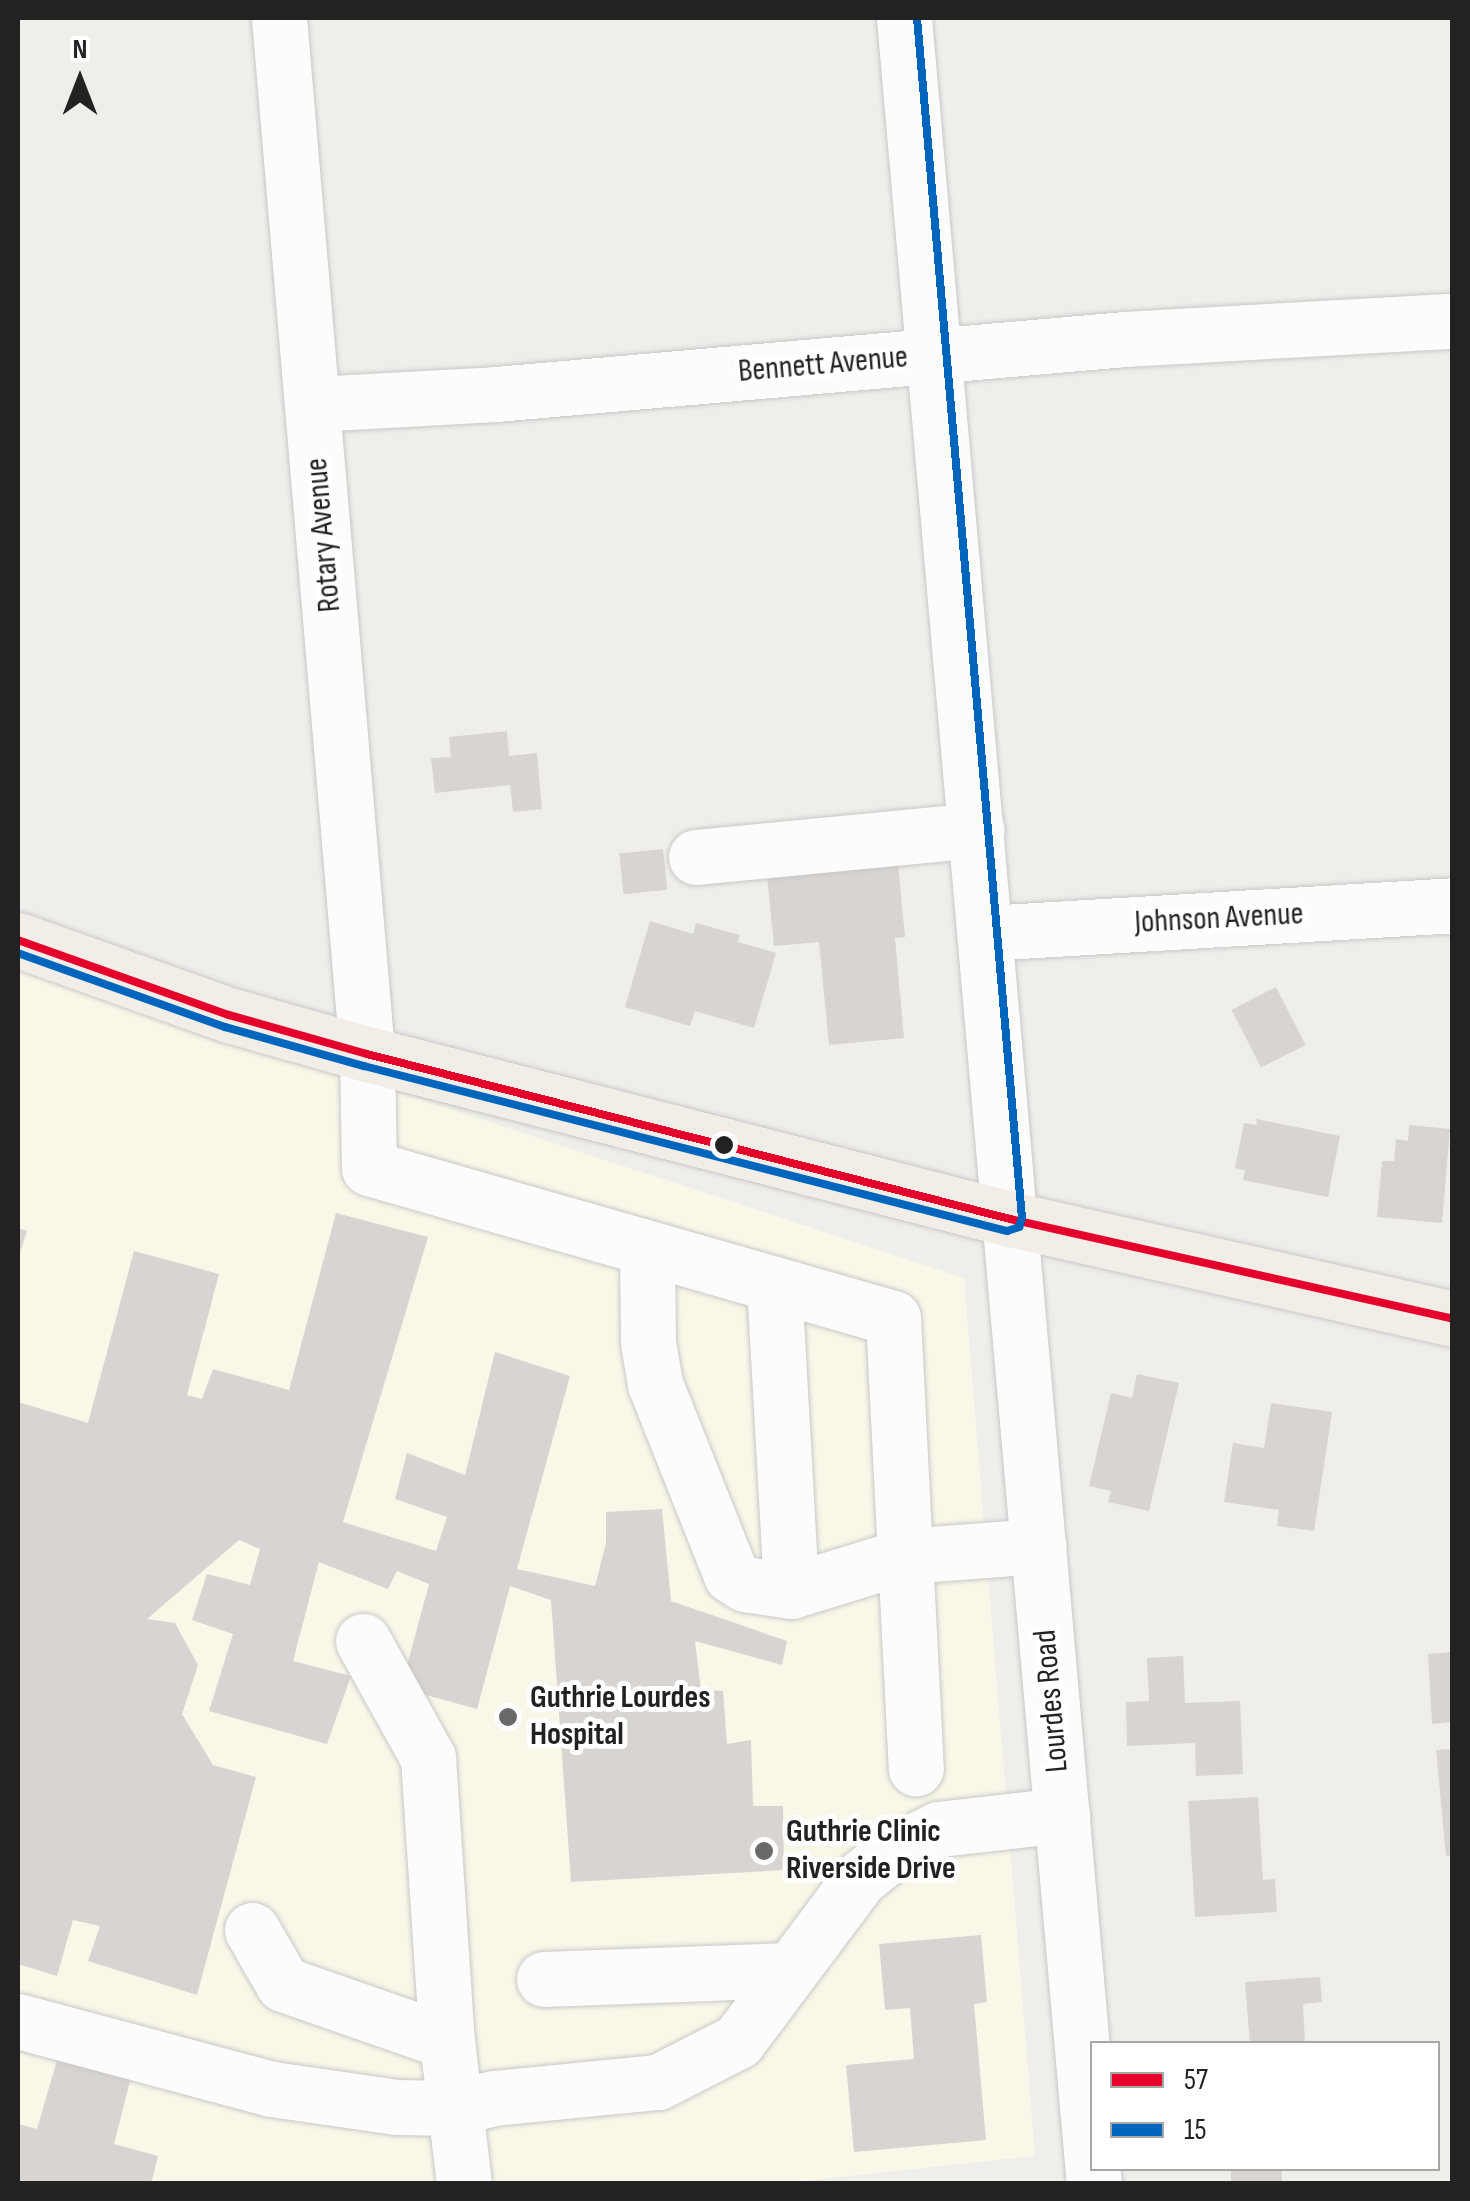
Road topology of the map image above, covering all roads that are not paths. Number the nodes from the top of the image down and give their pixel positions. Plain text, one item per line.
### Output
1 (279, 18) edge
2 (904, 18) edge
3 (1452, 322) edge
4 (934, 355) junction
5 (313, 404) junction
6 (977, 830) junction
7 (696, 857) dead end
8 (1452, 905) edge
9 (986, 932) junction
10 (18, 940) edge
11 (367, 1054) junction
12 (1010, 1219) junction
13 (648, 1249) junction
14 (774, 1284) junction
15 (1452, 1319) edge
16 (1039, 1546) junction
17 (905, 1556) junction
18 (791, 1591) junction
19 (363, 1641) dead end
20 (916, 1768) dead end
21 (1062, 1816) junction
22 (252, 1930) dead end
23 (790, 1970) junction
24 (544, 1979) dead end
25 (18, 2020) edge
26 (447, 2041) junction
27 (453, 2108) junction
28 (1090, 2138) edge
29 (464, 2184) edge

1 - 5 street, Rotary Avenue
2 - 4 street, Lourdes Road
3 - 4 street, Bennett Avenue
4 - 5 street, Bennett Avenue
4 - 6 street, Lourdes Road
5 - 11 street, Rotary Avenue
6 - 7 street
6 - 9 street, Lourdes Road
8 - 9 street, Johnson Avenue
9 - 12 street, Lourdes Road
10 - 11 main road
11 - 12 main road
11 - 13 street, Rotary Avenue
12 - 15 main road
12 - 16 street, Lourdes Road
13 - 14 street
13 - 18 street
14 - 17 street
14 - 18 street
16 - 17 street
16 - 21 street, Lourdes Road
17 - 18 street
17 - 20 street
19 - 26 street
21 - 23 street
21 - 28 street, Lourdes Road
22 - 26 street
23 - 24 street
23 - 27 street
25 - 27 street
26 - 27 street
27 - 29 street

